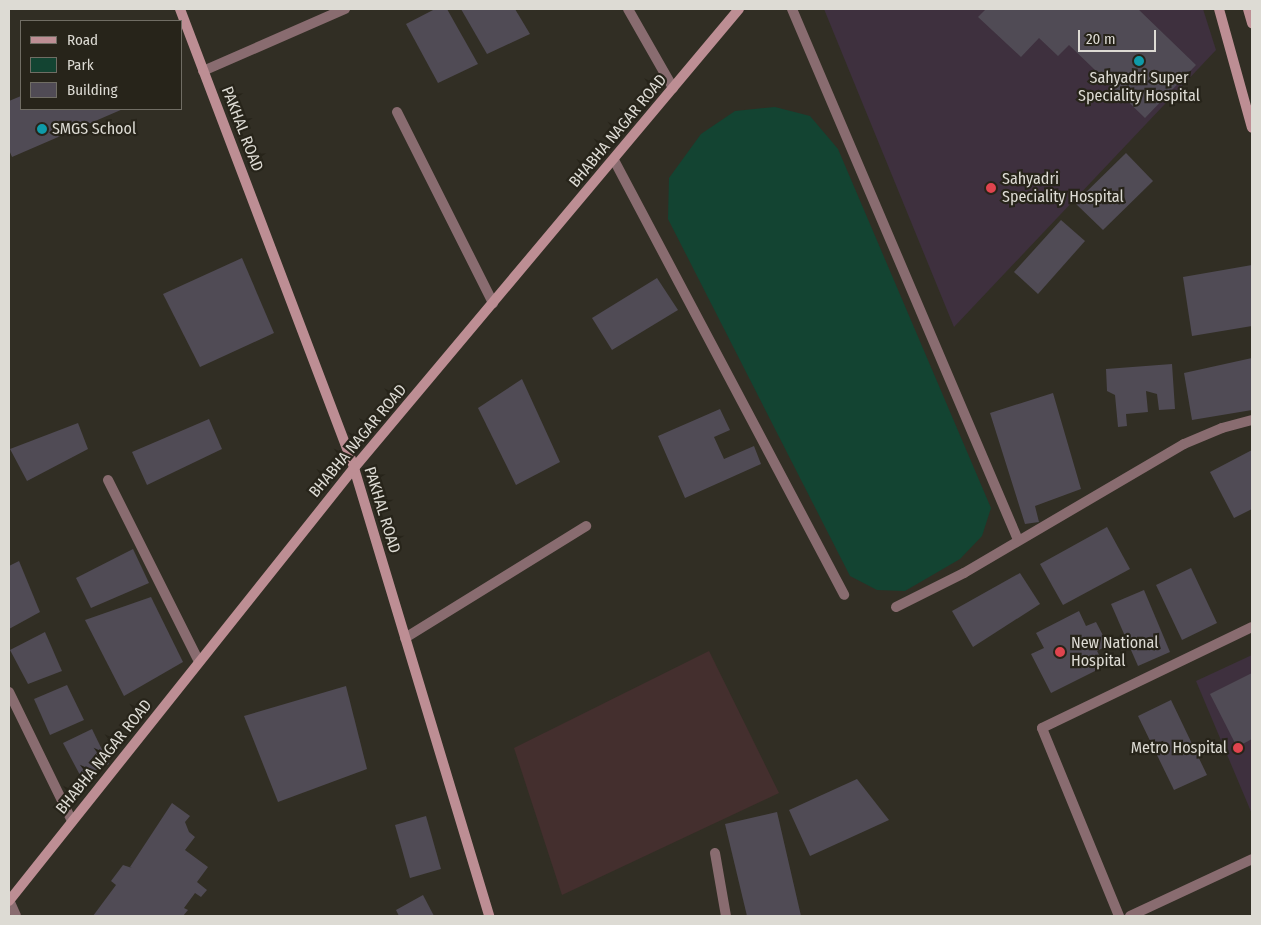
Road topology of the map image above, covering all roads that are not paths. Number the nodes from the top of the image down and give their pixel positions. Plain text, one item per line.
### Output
1 (180, 9) edge
2 (345, 9) edge
3 (628, 9) edge
4 (740, 9) edge
5 (792, 9) edge
6 (1220, 9) edge
7 (1248, 9) edge
8 (1252, 23) edge
9 (203, 71) junction
10 (673, 88) junction
11 (397, 112) dead end
12 (1252, 128) edge
13 (614, 160) junction
14 (493, 303) junction
15 (1252, 420) edge
16 (354, 468) junction
17 (108, 480) dead end
18 (586, 526) dead end
19 (1018, 540) junction
20 (844, 595) dead end
21 (896, 607) dead end
22 (1252, 627) edge
23 (406, 638) junction
24 (199, 662) junction
25 (9, 692) edge
26 (72, 822) junction
27 (715, 853) dead end
28 (1252, 860) edge
29 (9, 900) edge
30 (16, 916) edge
31 (489, 916) edge
32 (726, 916) edge
33 (1119, 916) edge
34 (1130, 916) edge

1 - 9 main road, PAKHAL ROAD
2 - 9 street
3 - 10 street
4 - 10 main road, BHABHA NAGAR ROAD
5 - 19 street
6 - 12 main road
7 - 8 main road
9 - 16 main road, PAKHAL ROAD
10 - 13 main road, BHABHA NAGAR ROAD
11 - 14 street
13 - 14 main road, BHABHA NAGAR ROAD
13 - 20 street
14 - 16 main road, BHABHA NAGAR ROAD
15 - 19 street
16 - 23 main road, PAKHAL ROAD
16 - 24 main road, BHABHA NAGAR ROAD
17 - 24 street
18 - 23 street
19 - 21 street
22 - 33 street
23 - 31 main road, PAKHAL ROAD
24 - 26 main road, BHABHA NAGAR ROAD
25 - 26 street
26 - 29 main road, BHABHA NAGAR ROAD
27 - 32 street
28 - 34 street
29 - 30 street

